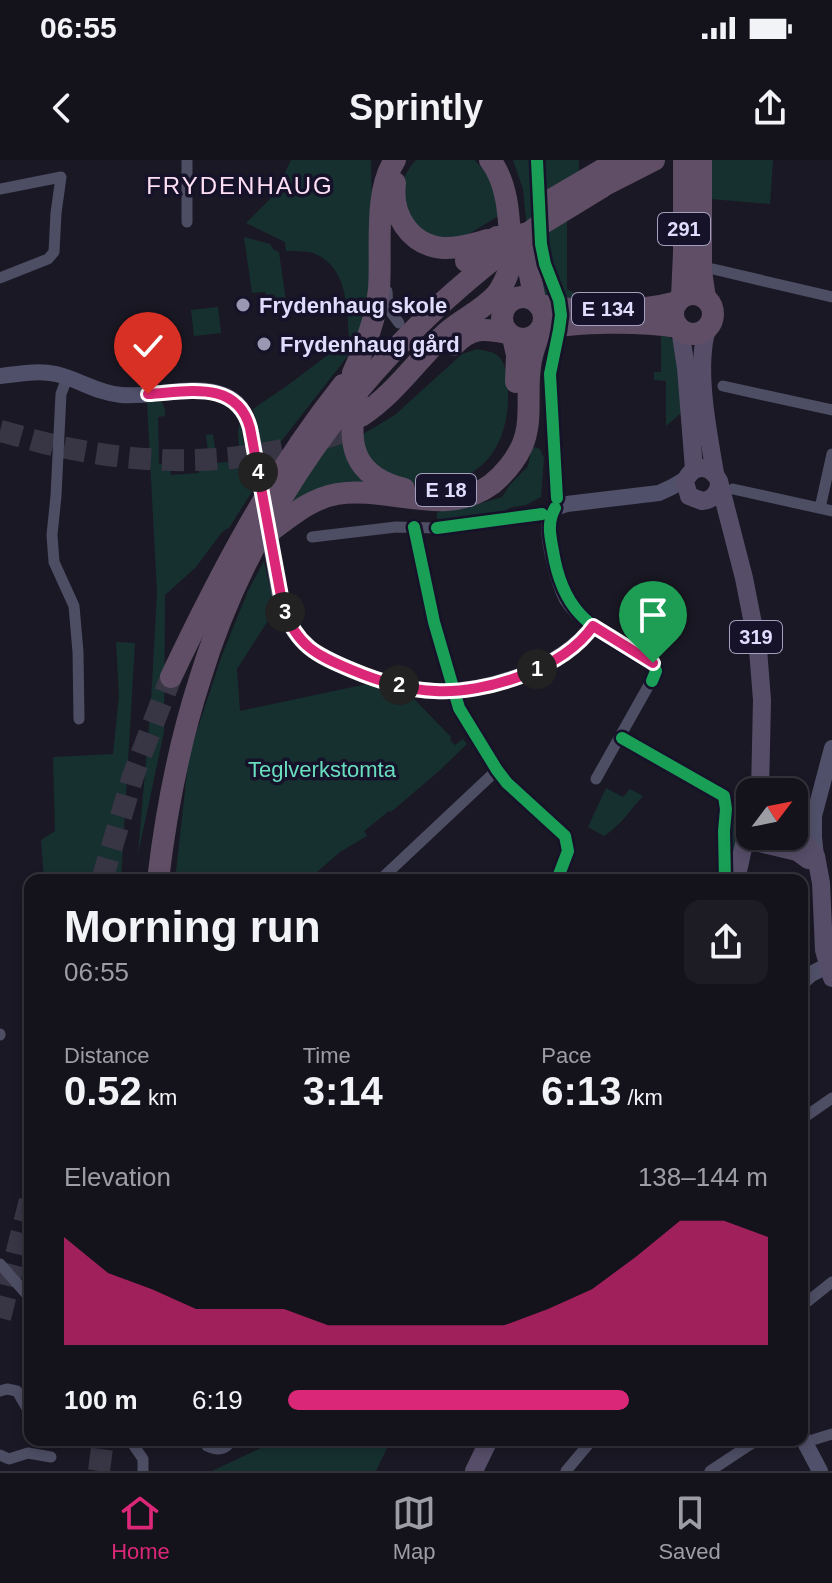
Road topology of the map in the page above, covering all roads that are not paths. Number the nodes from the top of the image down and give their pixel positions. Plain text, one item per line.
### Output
1 (187, 160) edge
2 (395, 160) edge
3 (406, 160) edge
4 (490, 160) edge
5 (506, 160) edge
6 (619, 160) edge
7 (654, 160) edge
8 (684, 160) edge
9 (701, 160) edge
10 (0, 189) edge
11 (394, 200) junction
12 (187, 222) dead end
13 (490, 241) junction
14 (512, 262) junction
15 (713, 269) dead end
16 (0, 278) edge
17 (832, 297) edge
18 (705, 298) junction
19 (680, 300) junction
20 (537, 302) junction
21 (507, 304) junction
22 (468, 319) junction
23 (399, 323) junction
24 (679, 328) junction
25 (707, 329) junction
26 (541, 330) junction
27 (510, 335) junction
28 (448, 350) junction
29 (516, 372) junction
30 (0, 376) edge
31 (67, 378) junction
32 (356, 382) junction
33 (723, 386) dead end
34 (832, 410) edge
35 (832, 454) edge
36 (690, 474) junction
37 (722, 483) junction
38 (659, 493) junction
39 (697, 500) junction
40 (826, 510) edge
41 (414, 527) junction
42 (437, 528) dead end
43 (312, 537) dead end
44 (260, 538) junction
45 (593, 626) junction
46 (171, 677) tunnel mouth
47 (455, 691) junction
48 (79, 719) dead end
49 (832, 748) edge
50 (497, 770) junction
51 (598, 775) dead end
52 (753, 778) edge
53 (760, 778) edge
54 (808, 831) edge
55 (746, 850) edge
56 (750, 850) edge
57 (806, 850) edge
58 (159, 874) edge
59 (386, 874) edge
60 (559, 874) edge
61 (738, 874) edge
62 (748, 874) edge
63 (830, 973) edge
64 (808, 977) edge
65 (832, 1098) edge
66 (808, 1115) edge
67 (0, 1264) edge
68 (832, 1282) edge
69 (24, 1291) edge
70 (808, 1301) edge
71 (0, 1391) edge
72 (24, 1403) edge
73 (832, 1434) edge
74 (808, 1439) edge
75 (134, 1446) edge
76 (207, 1446) edge
77 (227, 1446) edge
78 (486, 1446) edge
79 (587, 1446) edge
80 (748, 1446) edge
81 (807, 1446) edge
82 (0, 1455) edge
83 (51, 1457) dead end
84 (143, 1471) edge
85 (474, 1471) edge
86 (566, 1471) edge
87 (710, 1471) edge
88 (820, 1471) edge

1 - 12 street
2 - 32 highway, E 18
3 - 11 highway
4 - 14 highway
5 - 20 highway
6 - 13 highway, E 18
7 - 32 highway, E 18, bridge
8 - 19 highway, 291
9 - 18 highway, 291
10 - 16 street
11 - 13 highway, E 18
11 - 23 street
13 - 23 highway, E 18
14 - 21 highway
14 - 22 highway
15 - 17 street
18 - 19 highway
18 - 25 highway, 291
19 - 20 highway, E 134
19 - 24 highway, 291
20 - 21 highway, E 134
20 - 26 highway, E 134
21 - 22 highway, E 134
21 - 27 highway
22 - 28 highway, E 134
23 - 32 highway, E 18
24 - 25 highway
24 - 26 highway, E 134
24 - 36 main road, 319
25 - 37 main road, 319
26 - 27 highway, E 134
26 - 44 highway, E 18
27 - 28 highway, E 134
27 - 29 highway, E 18
28 - 29 highway
29 - 32 highway, E 18
30 - 31 main road
31 - 47 main road, bridge
31 - 48 street
32 - 44 highway, E 18
32 - 46 highway, E 18
33 - 34 street
35 - 40 street
36 - 37 main road
36 - 38 main road
36 - 39 main road, 319
37 - 39 main road
37 - 40 street
37 - 53 main road, 319
38 - 39 main road
38 - 45 main road
39 - 52 main road, 319
41 - 42 street
41 - 43 street
41 - 47 street
44 - 58 highway, E 18
45 - 47 main road
45 - 51 street
47 - 50 street
49 - 54 main road
50 - 59 street
50 - 60 street
55 - 61 main road
56 - 62 main road
57 - 63 main road
63 - 64 main road
65 - 66 street
67 - 69 street
68 - 70 street
71 - 72 street
73 - 74 street
75 - 84 street
76 - 77 street
78 - 85 main road
79 - 86 street
80 - 87 street
81 - 88 main road
82 - 83 street

